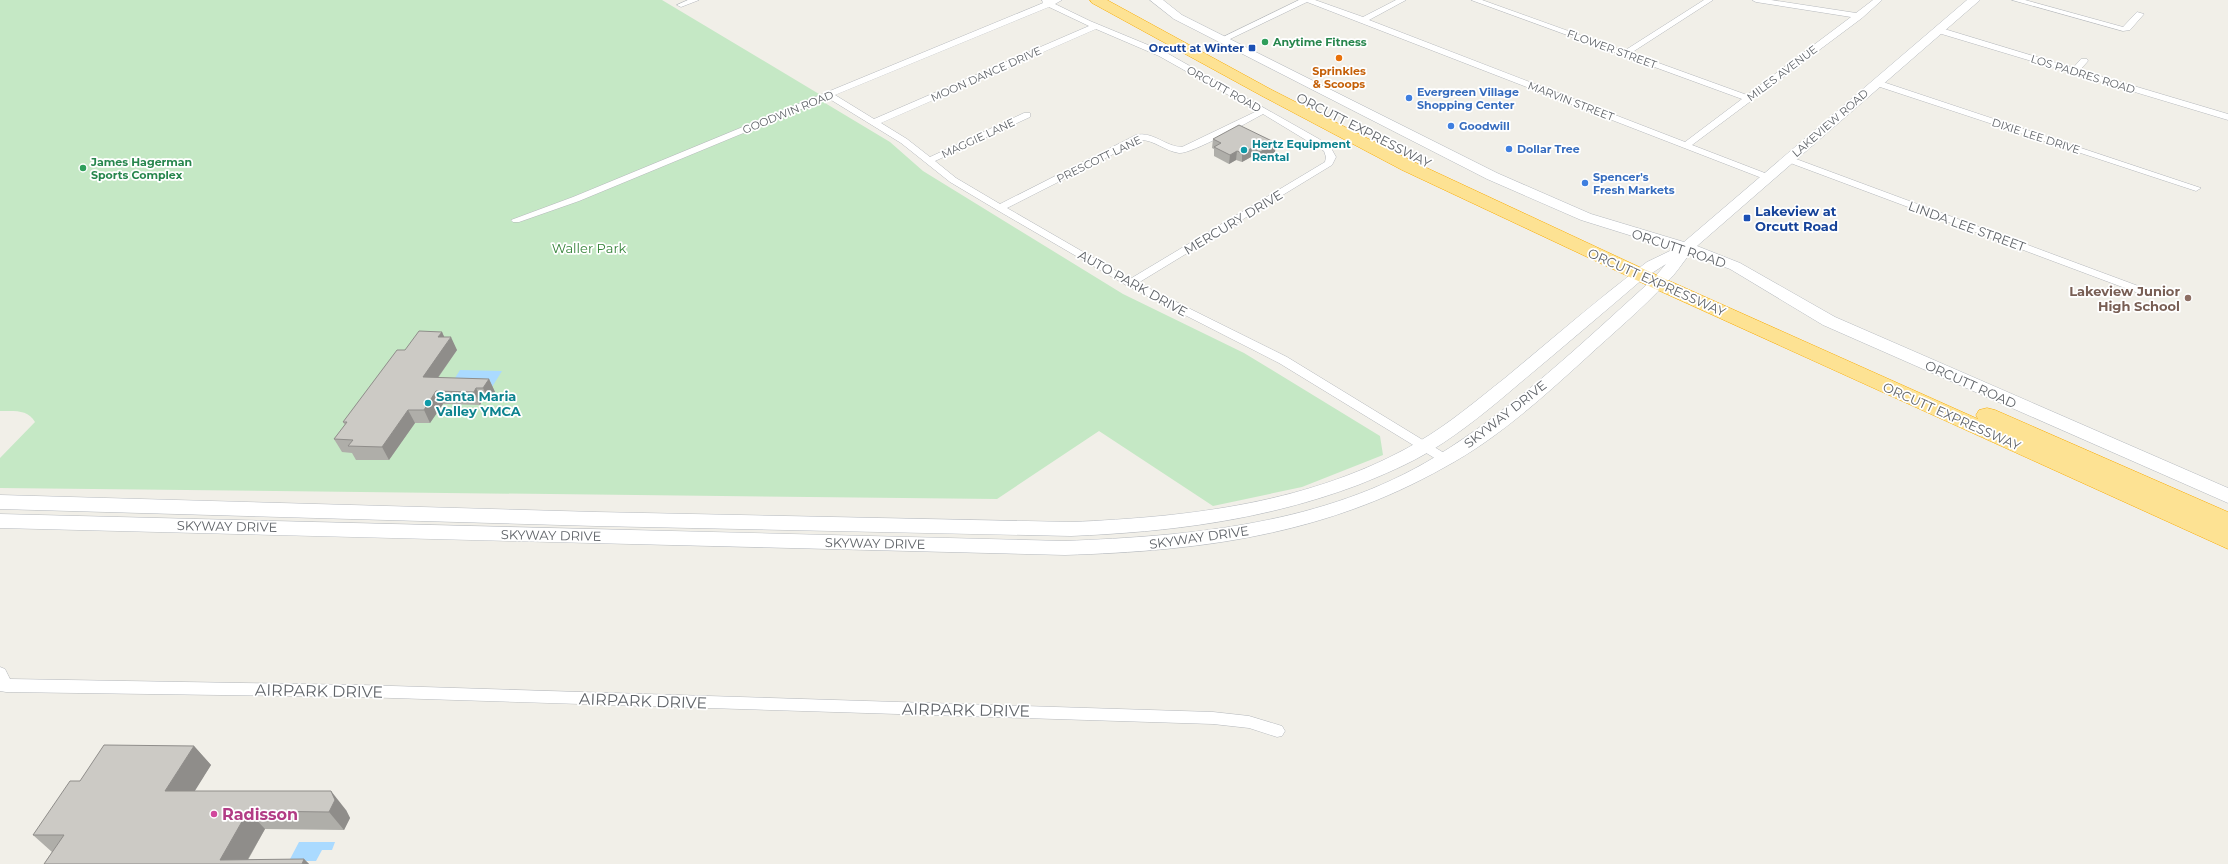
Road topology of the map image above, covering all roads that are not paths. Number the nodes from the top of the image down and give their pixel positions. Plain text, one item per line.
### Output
1 (695, 0) edge
2 (1058, 0) edge
3 (1097, 0) edge
4 (1119, 0) edge
5 (1156, 0) edge
6 (1307, 0) edge
7 (1402, 0) edge
8 (1475, 0) edge
9 (1709, 0) edge
10 (1756, 0) edge
11 (1878, 0) edge
12 (1974, 0) edge
13 (2016, 0) edge
14 (1047, 2) edge
15 (681, 5) dead end
16 (2140, 14) dead end
17 (1859, 16) junction
18 (1363, 20) junction
19 (1097, 26) junction
20 (1938, 30) junction
21 (1223, 39) junction
22 (1624, 54) junction
23 (2084, 60) dead end
24 (2074, 71) junction
25 (1877, 83) junction
26 (829, 95) junction
27 (1748, 98) junction
28 (2228, 106) edge
29 (1263, 111) junction
30 (1027, 115) dead end
31 (2225, 116) edge
32 (875, 122) junction
33 (1685, 146) junction
34 (1331, 157) joint
35 (1788, 159) junction
36 (928, 161) junction
37 (1767, 177) junction
38 (2196, 188) dead end
39 (1000, 208) junction
40 (516, 220) dead end
41 (1688, 248) junction
42 (1655, 274) junction
43 (1130, 284) junction
44 (2145, 292) dead end
45 (1425, 446) junction
46 (1445, 459) junction
47 (2228, 496) edge
48 (0, 502) edge
49 (0, 521) edge
50 (2228, 522) edge
51 (2228, 540) edge
52 (2, 681) edge
53 (1277, 731) dead end

1 - 15 street
2 - 14 street, GOODWIN ROAD
3 - 42 highway, ORCUTT EXPRESSWAY
4 - 42 highway, ORCUTT EXPRESSWAY
5 - 21 main road, ORCUTT ROAD
6 - 18 street, MARVIN STREET
6 - 21 street
7 - 18 street
8 - 22 street, FLOWER STREET
9 - 22 street
10 - 17 street
11 - 17 street, MILES AVENUE
12 - 20 main road, LAKEVIEW ROAD
13 - 16 street
14 - 19 street, ORCUTT ROAD
14 - 26 street, GOODWIN ROAD
17 - 27 street, MILES AVENUE
18 - 33 street, MARVIN STREET
19 - 29 street, ORCUTT ROAD
19 - 32 street, MOON DANCE DRIVE
20 - 24 street, LOS PADRES ROAD
20 - 25 main road, LAKEVIEW ROAD
21 - 41 main road, ORCUTT ROAD
22 - 27 street, FLOWER STREET
23 - 24 street
24 - 31 street, LOS PADRES ROAD
25 - 35 main road, LAKEVIEW ROAD
25 - 38 street, DIXIE LEE DRIVE
26 - 32 street, AUTO PARK DRIVE
26 - 40 street, GOODWIN ROAD
27 - 33 street, MILES AVENUE
28 - 31 street
29 - 34 street, ORCUTT ROAD
29 - 39 street, PRESCOTT LANE
30 - 36 street, MAGGIE LANE
32 - 36 street, AUTO PARK DRIVE
33 - 37 street, MARVIN STREET
34 - 43 street, MERCURY DRIVE
35 - 37 main road, LAKEVIEW ROAD
35 - 44 street, LINDA LEE STREET
36 - 39 street, AUTO PARK DRIVE
37 - 41 main road, LAKEVIEW ROAD
39 - 43 street, AUTO PARK DRIVE
41 - 42 main road, LAKEVIEW ROAD
41 - 47 main road, ORCUTT ROAD
42 - 45 main road, SKYWAY DRIVE
42 - 46 main road, SKYWAY DRIVE
42 - 50 highway, ORCUTT EXPRESSWAY
42 - 51 highway, ORCUTT EXPRESSWAY
43 - 45 street, AUTO PARK DRIVE
45 - 46 street, AUTO PARK DRIVE
45 - 48 main road, SKYWAY DRIVE
46 - 49 main road, SKYWAY DRIVE
52 - 53 street, AIRPARK DRIVE

